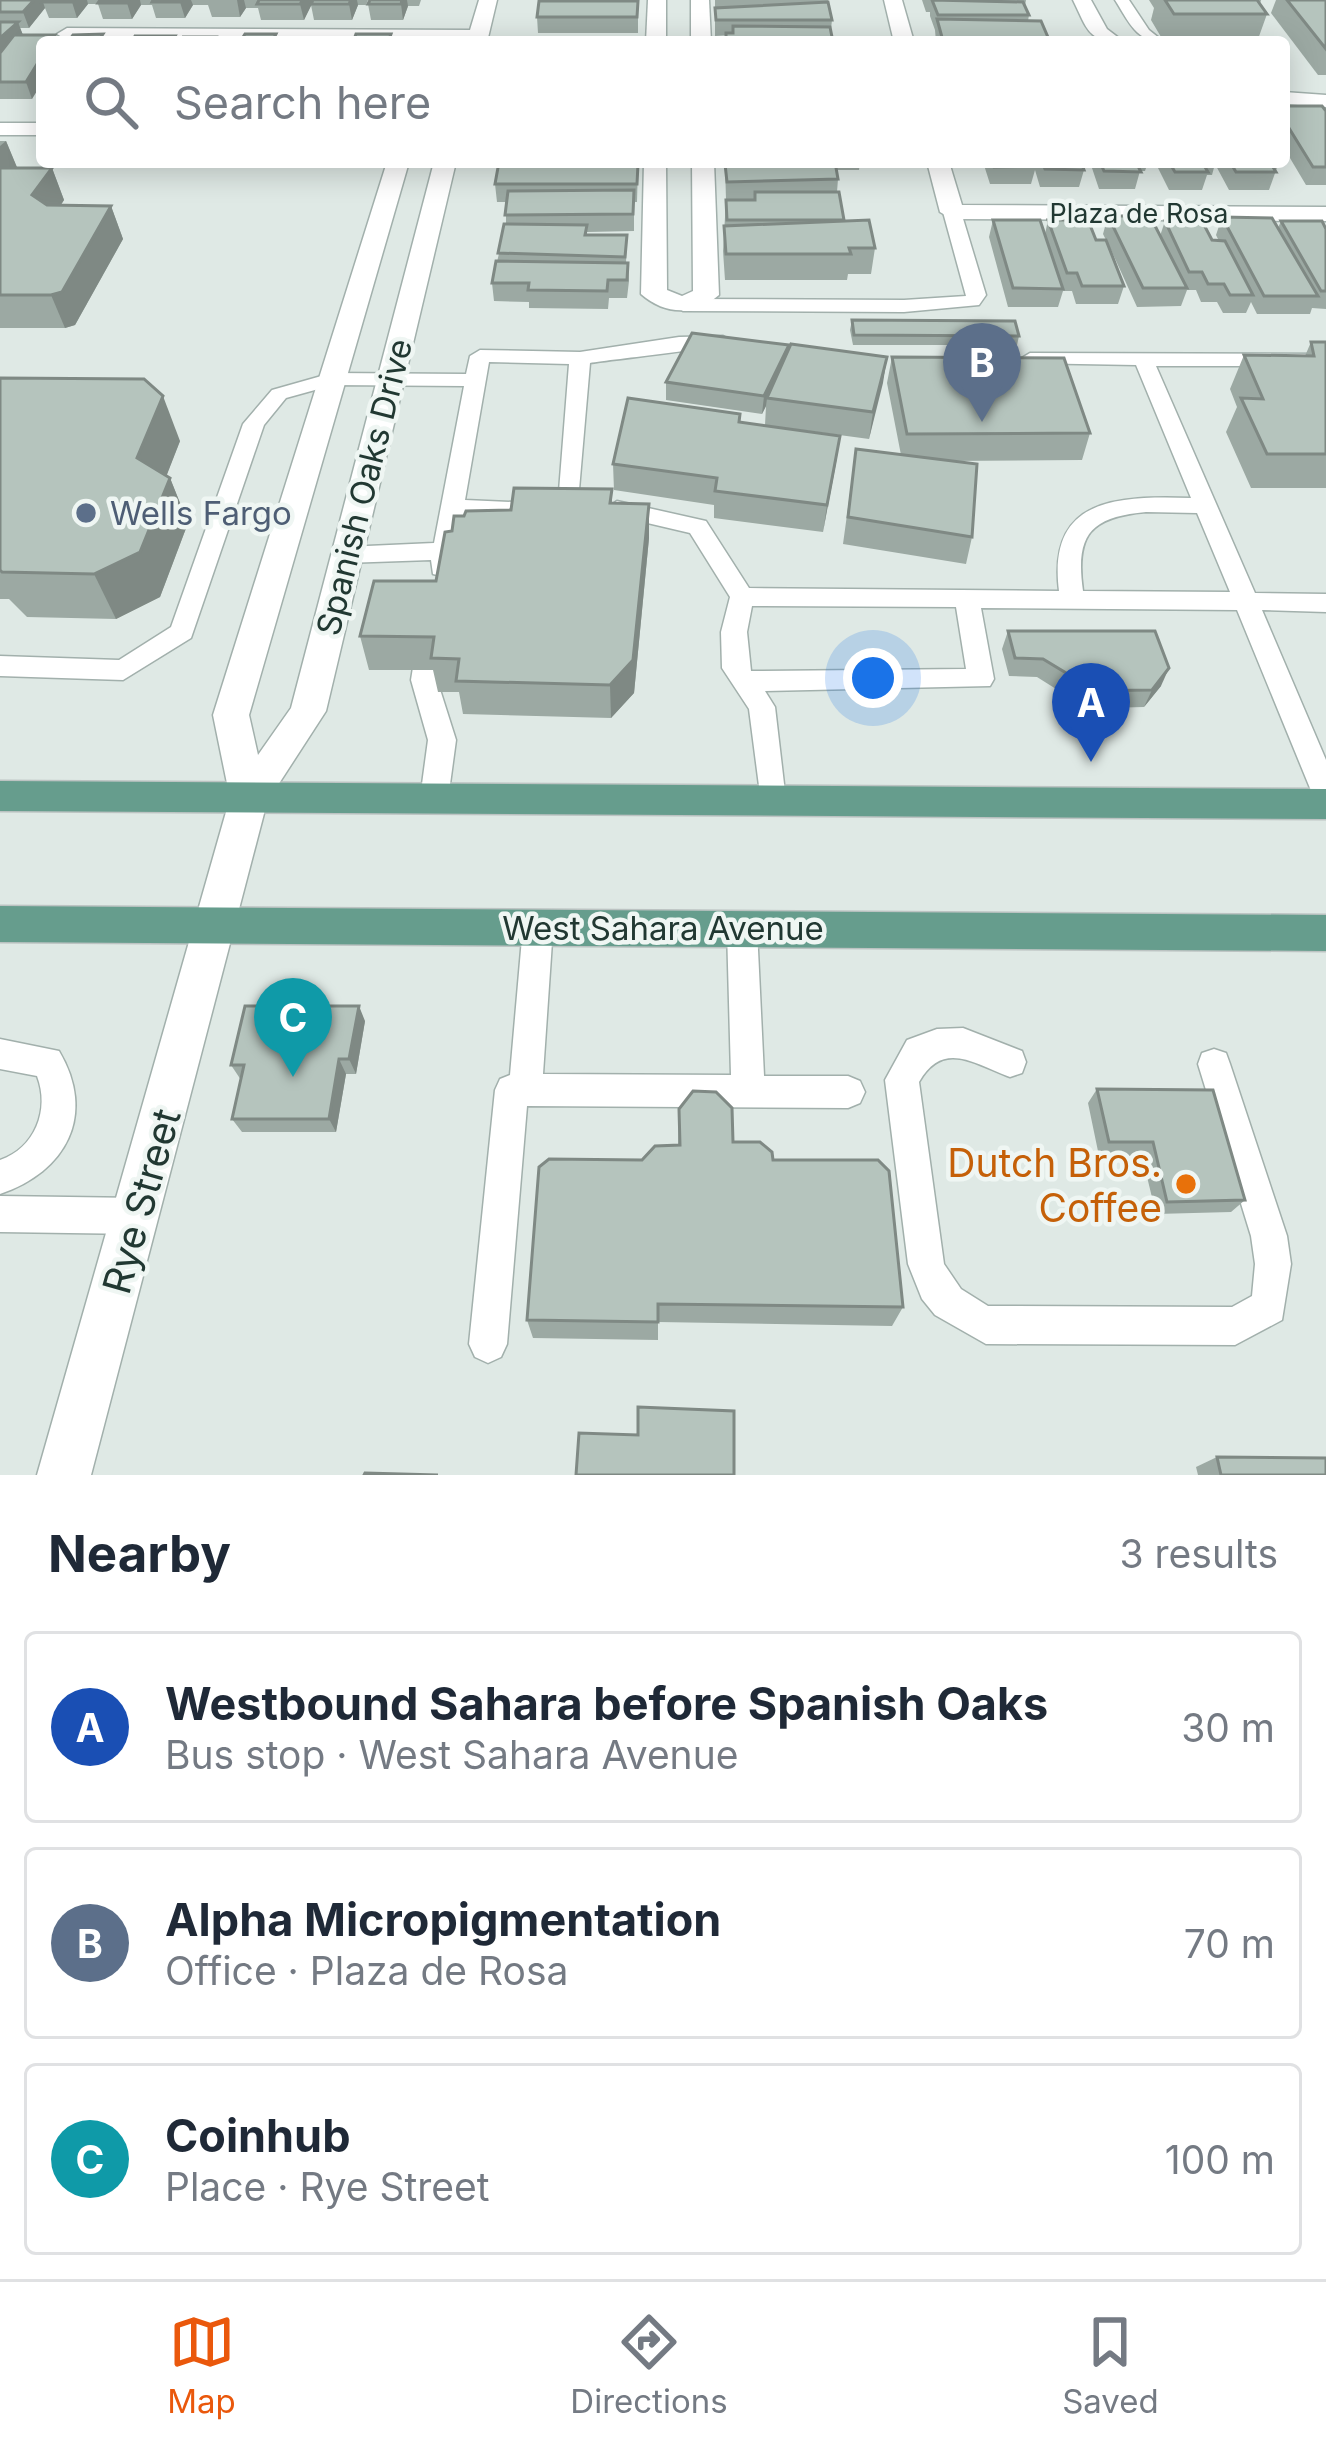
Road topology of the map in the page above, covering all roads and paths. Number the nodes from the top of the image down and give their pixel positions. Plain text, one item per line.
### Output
1 (488, 0) edge
2 (657, 0) edge
3 (700, 0) edge
4 (893, 0) edge
5 (1082, 0) edge
6 (1122, 0) edge
7 (438, 32) edge
8 (67, 34) edge
9 (479, 36) edge
10 (656, 36) edge
11 (701, 36) edge
12 (902, 36) edge
13 (1105, 36) edge
14 (1148, 36) edge
15 (1290, 98) edge
16 (1326, 100) edge
17 (0, 129) edge
18 (36, 130) edge
19 (396, 168) edge
20 (444, 168) edge
21 (655, 168) edge
22 (704, 168) edge
23 (940, 168) edge
24 (952, 212) junction
25 (1326, 214) edge
26 (683, 309) junction
27 (744, 345) edge
28 (580, 358) junction
29 (1006, 359) edge
30 (1143, 359) junction
31 (1326, 360) edge
32 (332, 379) junction
33 (392, 379) junction
34 (474, 380) junction
35 (1205, 506) junction
36 (451, 507) junction
37 (569, 508) junction
38 (443, 551) junction
39 (345, 555) junction
40 (742, 597) junction
41 (967, 598) junction
42 (1072, 599) junction
43 (1246, 601) junction
44 (1326, 603) edge
45 (0, 666) edge
46 (744, 681) junction
47 (1326, 793) edge
48 (0, 796) edge
49 (249, 798) junction
50 (434, 799) junction
51 (772, 801) junction
52 (1326, 804) edge
53 (0, 924) edge
54 (216, 926) junction
55 (538, 927) junction
56 (742, 928) junction
57 (1323, 941) edge
58 (0, 1054) edge
59 (1010, 1062) dead end
60 (1214, 1064) dead end
61 (525, 1090) junction
62 (748, 1091) junction
63 (848, 1092) dead end
64 (0, 1177) edge
65 (0, 1214) edge
66 (138, 1216) junction
67 (488, 1344) dead end
68 (64, 1475) edge

1 - 9 street
2 - 10 street
3 - 11 street
4 - 12 street
5 - 13 street
6 - 14 lane
7 - 8 street
15 - 16 street
17 - 18 street
19 - 32 street, Spanish Oaks Drive
20 - 33 street, Spanish Oaks Drive
21 - 26 street
22 - 26 street
23 - 24 street
24 - 25 street, Plaza de Rosa
24 - 26 lane
27 - 28 lane
28 - 34 lane
28 - 37 lane
29 - 30 lane
30 - 31 lane
30 - 35 lane
32 - 33 lane
32 - 45 lane
32 - 49 street, Spanish Oaks Drive
33 - 34 lane
33 - 39 street, Spanish Oaks Drive
34 - 36 lane
35 - 42 lane
35 - 43 lane
36 - 37 lane
36 - 38 lane
37 - 40 lane
38 - 39 lane
38 - 50 lane
39 - 49 street, Spanish Oaks Drive
40 - 41 lane
40 - 46 lane
41 - 42 lane
41 - 46 lane
42 - 43 lane
43 - 44 lane
43 - 47 lane
46 - 51 lane
48 - 49 main road
49 - 50 main road
49 - 54 street, Spanish Oaks Drive
50 - 51 main road
51 - 52 main road
53 - 54 main road, West Sahara Avenue
54 - 55 main road, West Sahara Avenue
54 - 66 street, Rye Street
55 - 56 main road, West Sahara Avenue
55 - 61 lane
56 - 57 main road, West Sahara Avenue
56 - 62 lane
58 - 64 lane
59 - 60 lane
61 - 62 lane
61 - 67 lane
62 - 63 lane
65 - 66 lane
66 - 68 street, Rye Street

